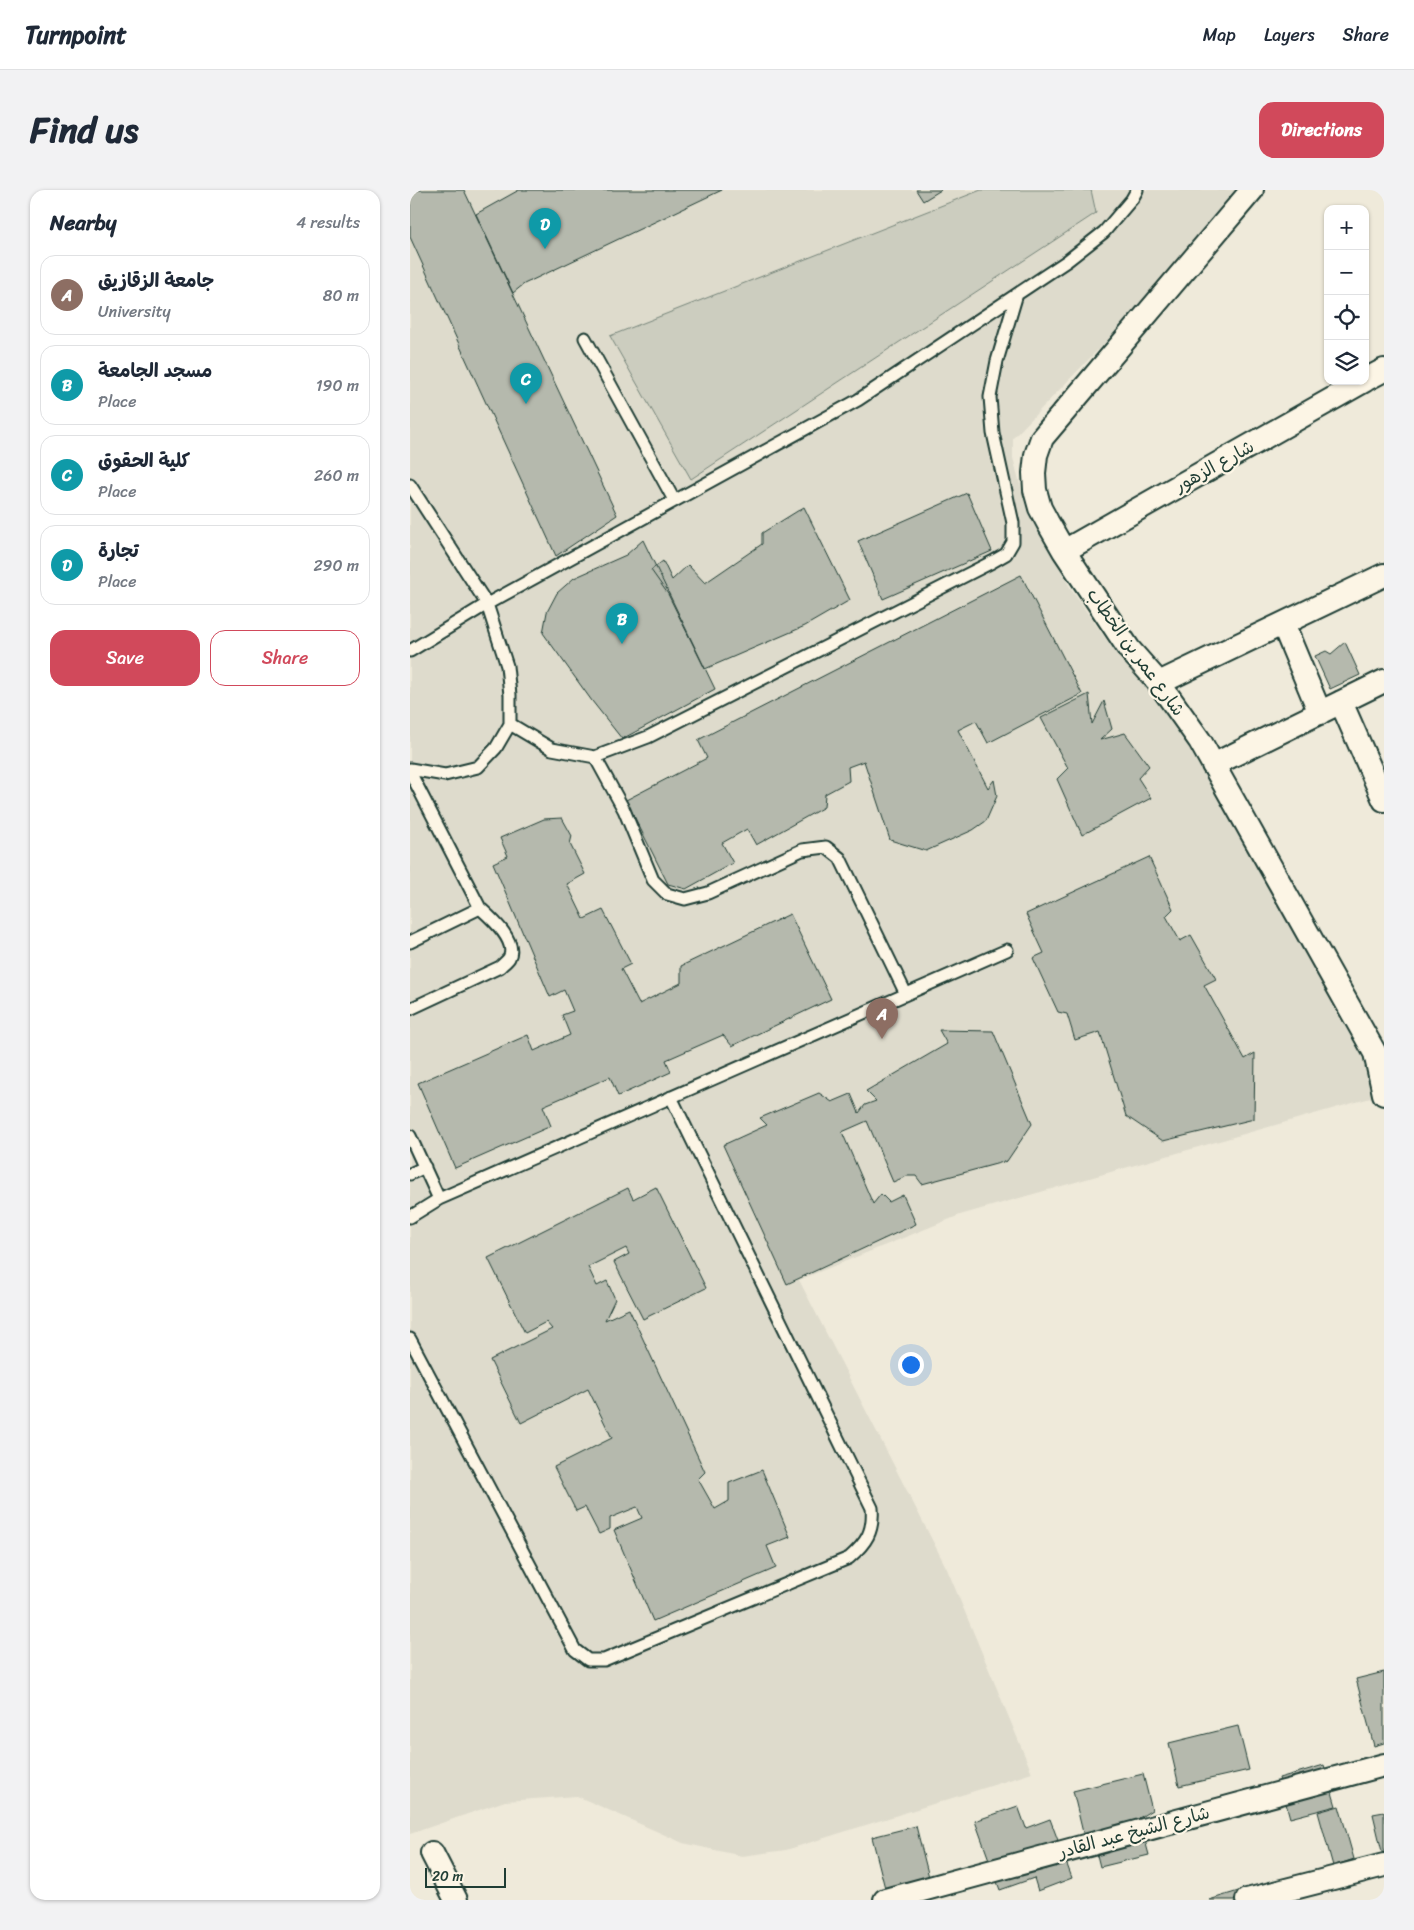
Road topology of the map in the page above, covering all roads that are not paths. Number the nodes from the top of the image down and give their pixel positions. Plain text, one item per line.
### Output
1 (1137, 190) edge
2 (1252, 190) edge
3 (1017, 294) junction
4 (585, 338) dead end
5 (1384, 370) edge
6 (1369, 378) edge
7 (1357, 385) edge
8 (410, 484) edge
9 (674, 500) junction
10 (1064, 551) junction
11 (1384, 575) edge
12 (487, 604) junction
13 (1283, 624) junction
14 (410, 651) edge
15 (1384, 681) edge
16 (1159, 684) junction
17 (1341, 702) junction
18 (1320, 713) junction
19 (510, 724) junction
20 (595, 757) junction
21 (1213, 765) junction
22 (410, 771) edge
23 (1384, 800) edge
24 (480, 908) junction
25 (410, 942) edge
26 (1007, 950) dead end
27 (906, 994) junction
28 (410, 1009) edge
29 (1379, 1052) edge
30 (1384, 1094) edge
31 (671, 1097) junction
32 (410, 1136) edge
33 (425, 1167) junction
34 (410, 1174) edge
35 (439, 1199) junction
36 (410, 1217) edge
37 (410, 1339) edge
38 (1384, 1765) edge
39 (432, 1853) dead end
40 (1384, 1865) edge
41 (456, 1900) edge
42 (885, 1900) edge
43 (1247, 1900) edge

1 - 3 lane
2 - 10 street, شارع عمر بن الخطاب
3 - 9 lane
3 - 20 lane
4 - 9 lane
5 - 6 street, شارع الزهور
7 - 10 street, شارع الزهور
8 - 12 lane
9 - 12 lane
10 - 16 street, شارع عمر بن الخطاب
11 - 13 street
12 - 14 lane
12 - 19 lane
13 - 16 street
13 - 18 street
15 - 17 street
16 - 21 street, شارع عمر بن الخطاب
17 - 18 street
17 - 23 street
18 - 21 street
19 - 20 lane
19 - 22 lane
20 - 27 lane
21 - 29 street, شارع عمر بن الخطاب
22 - 24 lane
24 - 25 lane
24 - 28 lane
26 - 27 lane
27 - 31 lane
29 - 30 street, شارع عمر بن الخطاب
31 - 35 lane
31 - 37 lane
32 - 33 lane
33 - 34 lane
33 - 35 lane
35 - 36 lane
38 - 42 street, شارع الشيخ عبد القادر
39 - 41 street
40 - 43 street

